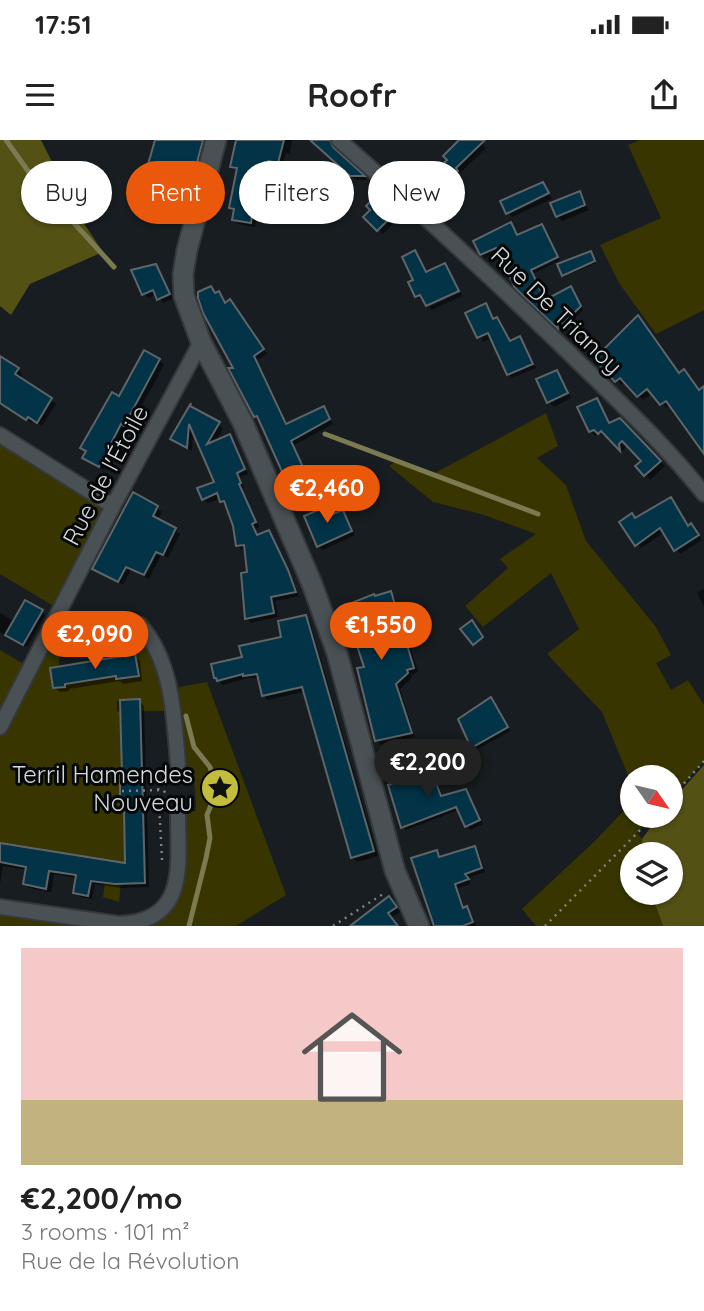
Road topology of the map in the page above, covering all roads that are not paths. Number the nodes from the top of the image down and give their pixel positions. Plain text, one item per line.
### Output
1 (216, 140) edge
2 (339, 140) edge
3 (368, 166) edge
4 (433, 224) edge
5 (201, 342) junction
6 (0, 435) edge
7 (704, 494) edge
8 (113, 506) junction
9 (50, 629) junction
10 (0, 727) edge
11 (178, 764) road end
12 (178, 815) road end
13 (0, 907) edge
14 (419, 926) edge

1 - 5 street
2 - 3 street, Rue De Trianoy
4 - 7 street, Rue De Trianoy
5 - 8 street, Rue de l'Étoile
5 - 14 street
6 - 8 street
8 - 9 street, Rue de l'Étoile
9 - 10 street, Rue de l'Étoile
9 - 11 street
12 - 13 street

